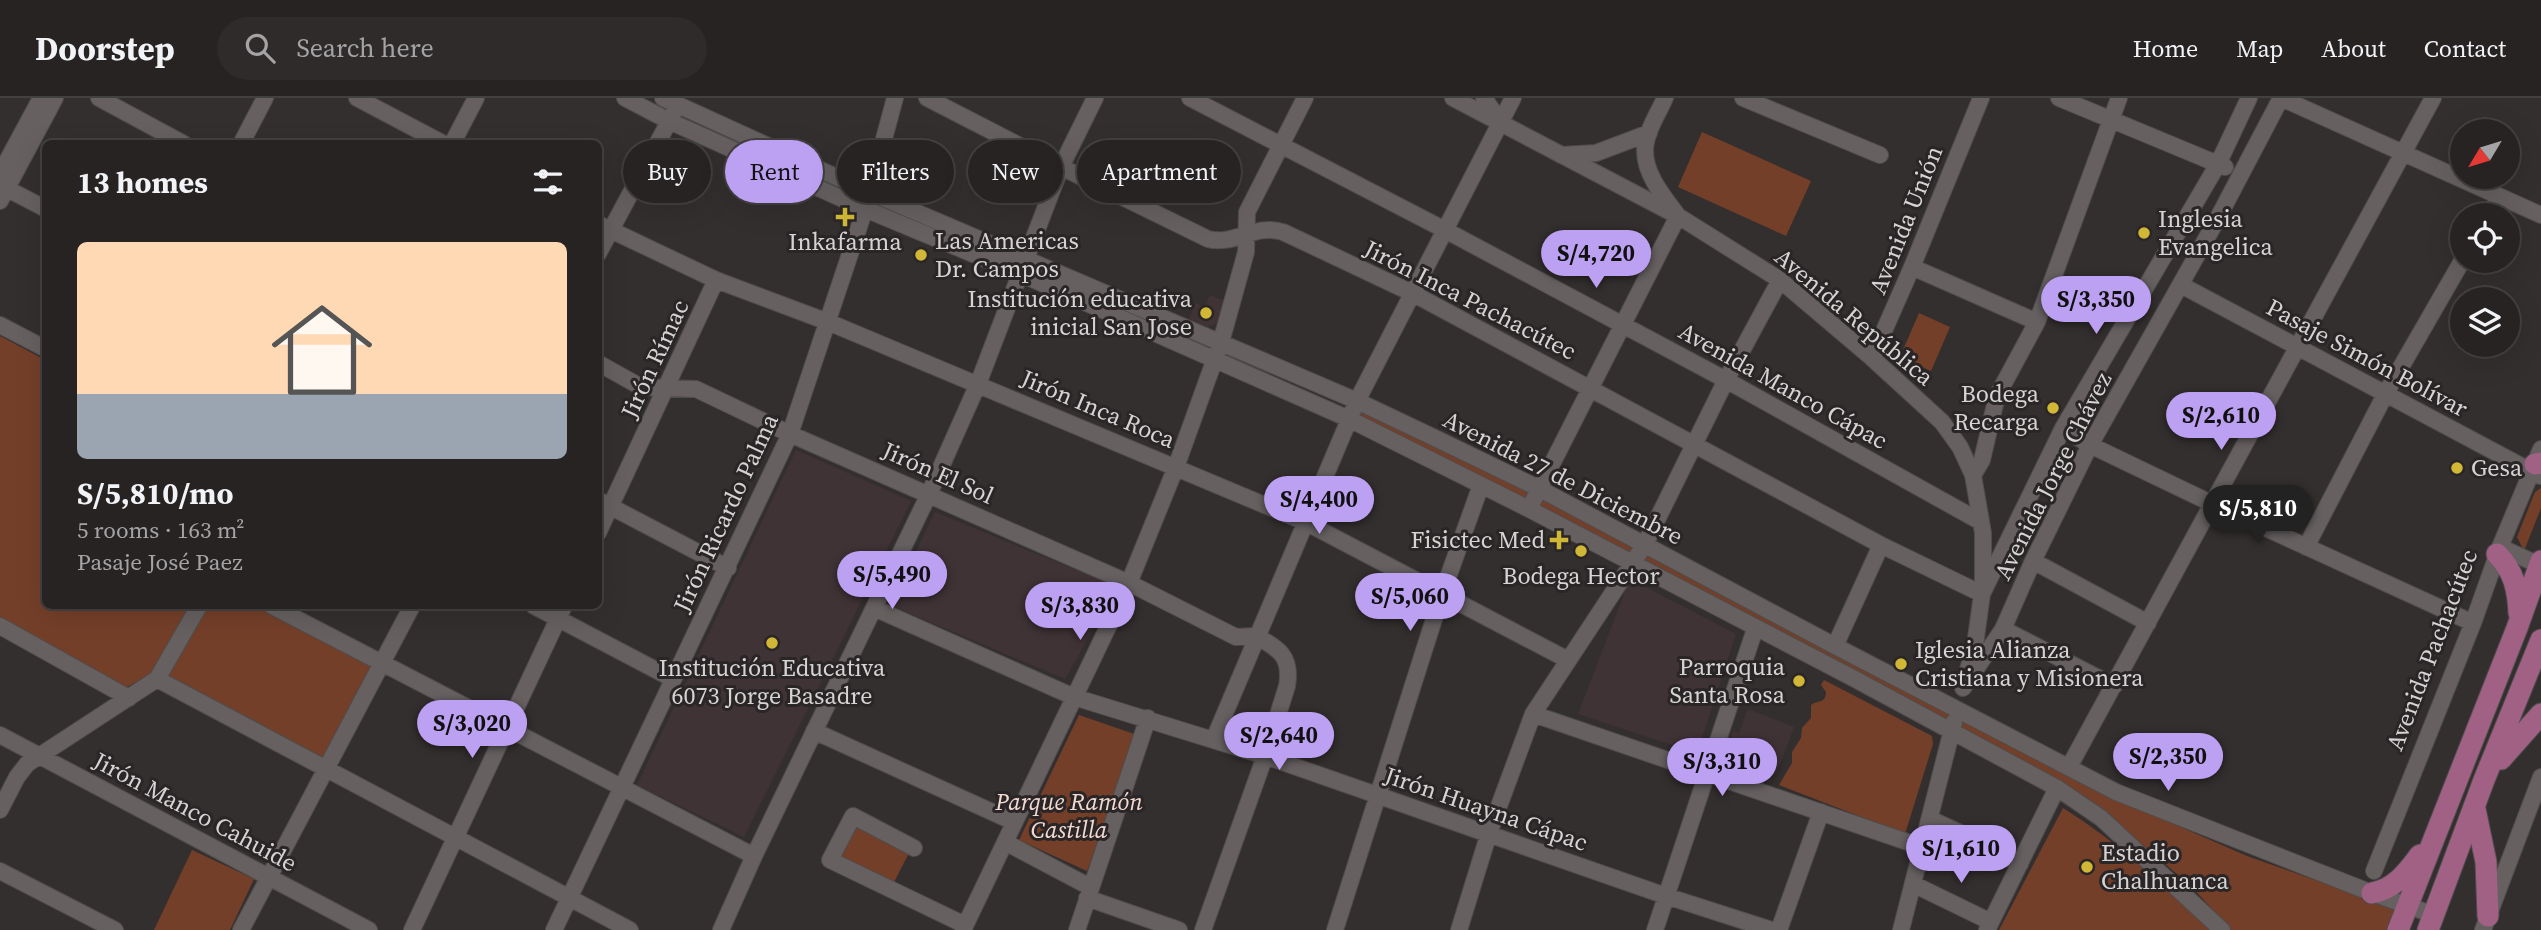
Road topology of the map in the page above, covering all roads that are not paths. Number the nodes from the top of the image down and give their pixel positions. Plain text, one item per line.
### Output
1 (41, 98) edge
2 (55, 98) edge
3 (99, 98) edge
4 (265, 98) edge
5 (357, 98) edge
6 (476, 98) edge
7 (625, 98) edge
8 (895, 98) edge
9 (927, 98) edge
10 (1095, 98) edge
11 (1190, 98) edge
12 (1306, 98) edge
13 (1453, 98) edge
14 (1484, 98) edge
15 (1513, 98) edge
16 (1665, 98) edge
17 (1743, 98) edge
18 (1980, 98) edge
19 (2059, 98) edge
20 (2119, 98) edge
21 (2249, 98) edge
22 (2281, 98) edge
23 (2433, 98) edge
24 (674, 100) edge
25 (2111, 120) junction
26 (669, 121) junction
27 (1500, 122) junction
28 (1649, 133) junction
29 (177, 140) edge
30 (243, 140) edge
31 (436, 140) edge
32 (454, 140) edge
33 (883, 140) edge
34 (1008, 140) edge
35 (1281, 145) junction
36 (2404, 154) junction
37 (1561, 155) junction
38 (1880, 155) dead end
39 (1063, 161) edge
40 (2218, 164) junction
41 (1063, 168) edge
42 (2241, 173) junction
43 (837, 177) edge
44 (2, 187) edge
45 (2499, 197) junction
46 (866, 203) edge
47 (891, 203) edge
48 (1047, 203) edge
49 (2496, 203) edge
50 (42, 207) edge
51 (864, 209) junction
52 (2541, 215) edge
53 (1678, 216) junction
54 (605, 227) edge
55 (1445, 230) junction
56 (1247, 233) junction
57 (1912, 267) junction
58 (1023, 268) junction
59 (2455, 273) edge
60 (1780, 280) junction
61 (716, 281) junction
62 (2181, 285) junction
63 (1412, 293) junction
64 (828, 322) junction
65 (2037, 322) junction
66 (1622, 324) junction
67 (0, 325) edge
68 (1221, 342) junction
69 (42, 347) edge
70 (2298, 347) junction
71 (1872, 358) junction
72 (1214, 360) junction
73 (602, 365) edge
74 (1726, 380) junction
75 (978, 384) junction
76 (666, 388) junction
77 (1590, 388) junction
78 (2386, 393) junction
79 (1357, 401) junction
80 (1349, 419) junction
81 (2063, 428) junction
82 (790, 434) junction
83 (1437, 439) junction
84 (1695, 443) junction
85 (2091, 445) junction
86 (1428, 458) junction
87 (2538, 465) edge
88 (1177, 467) junction
89 (1973, 475) junction
90 (1481, 485) junction
91 (1538, 488) junction
92 (929, 494) junction
93 (605, 503) edge
94 (2213, 503) junction
95 (1529, 509) junction
96 (1305, 522) junction
97 (1981, 522) junction
98 (1645, 544) junction
99 (1881, 545) junction
100 (2306, 547) junction
101 (2499, 550) junction
102 (2033, 561) junction
103 (1632, 564) junction
104 (2540, 564) edge
105 (728, 568) junction
106 (1129, 583) junction
107 (1442, 593) junction
108 (1982, 594) junction
109 (874, 608) junction
110 (197, 609) edge
111 (278, 609) edge
112 (410, 609) edge
113 (561, 612) edge
114 (2148, 623) junction
115 (2473, 624) junction
116 (0, 626) edge
117 (2517, 628) junction
118 (1755, 629) junction
119 (2003, 629) junction
120 (1256, 636) junction
121 (2541, 640) edge
122 (1835, 646) junction
123 (1569, 660) junction
124 (382, 663) junction
125 (157, 679) junction
126 (673, 679) junction
127 (2114, 686) junction
128 (1963, 688) junction
129 (1074, 697) junction
130 (128, 698) junction
131 (1958, 709) junction
132 (1533, 714) junction
133 (2541, 714) edge
134 (1148, 718) junction
135 (507, 728) junction
136 (1952, 730) junction
137 (814, 731) junction
138 (0, 735) edge
139 (1214, 739) junction
140 (38, 755) junction
141 (1265, 756) junction
142 (2069, 766) junction
143 (326, 768) junction
144 (1707, 774) junction
145 (2541, 777) edge
146 (2484, 780) junction
147 (621, 786) junction
148 (2057, 788) junction
149 (1378, 795) junction
150 (2475, 809) junction
151 (0, 810) edge
152 (1822, 812) junction
153 (1930, 818) junction
154 (1014, 822) junction
155 (2437, 830) junction
156 (1489, 833) junction
157 (456, 837) junction
158 (1005, 842) junction
159 (1922, 847) junction
160 (914, 848) dead end
161 (754, 856) junction
162 (2020, 864) junction
163 (0, 871) edge
164 (2374, 871) dead end
165 (269, 877) junction
166 (1913, 884) junction
167 (1089, 892) junction
168 (2372, 893) junction
169 (1666, 896) junction
170 (569, 899) junction
171 (2407, 905) junction
172 (2431, 922) edge
173 (2486, 923) edge
174 (1989, 926) edge
175 (964, 928) edge
176 (115, 930) edge
177 (241, 930) edge
178 (369, 930) edge
179 (412, 930) edge
180 (554, 930) edge
181 (630, 930) edge
182 (721, 930) edge
183 (1077, 930) edge
184 (1180, 930) edge
185 (1203, 930) edge
186 (1335, 930) edge
187 (1459, 930) edge
188 (1655, 930) edge
189 (1772, 930) edge
190 (1779, 930) edge
191 (1901, 930) edge
192 (2222, 930) edge
193 (2398, 930) edge

1 - 44 street
2 - 44 street
3 - 29 street
4 - 30 street
5 - 31 street
6 - 32 street
7 - 26 street, Avenida 27 de Diciembre
8 - 33 street, Jirón Ricardo Palma
9 - 34 street, Jirón Inca Pachacútec
10 - 39 street
11 - 35 street, Avenida Manco Cápac
12 - 35 street
13 - 27 street, Avenida República
14 - 27 street, Avenida República
15 - 27 street
16 - 28 street
17 - 38 street
18 - 57 street, Avenida Unión
19 - 25 street
20 - 25 street
21 - 40 street, Avenida Jorge Chávez
22 - 36 street
22 - 42 street, Avenida Jorge Chávez
23 - 36 street
24 - 26 street
24 - 43 street, Avenida 27 de Diciembre
25 - 40 street
25 - 65 street
26 - 51 street, Avenida 27 de Diciembre
26 - 54 street
27 - 37 street, Avenida República
27 - 55 street
28 - 37 street
28 - 53 street
35 - 55 street, Avenida Manco Cápac
35 - 56 street
36 - 45 street
36 - 70 street
37 - 53 street, Avenida República
40 - 42 street
40 - 81 street, Avenida Jorge Chávez
41 - 56 street, Jirón Inca Pachacútec
42 - 62 street, Avenida Jorge Chávez
44 - 50 street
45 - 49 street
45 - 52 street
46 - 51 street, Jirón Ricardo Palma
47 - 58 street, Avenida 27 de Diciembre
48 - 58 street
51 - 58 street, Avenida 27 de Diciembre
51 - 64 street, Jirón Ricardo Palma
53 - 60 street, Avenida República
53 - 66 street
54 - 61 street, Jirón Inca Roca
55 - 63 street
55 - 66 street, Avenida Manco Cápac
56 - 63 street, Jirón Inca Pachacútec
56 - 68 street
57 - 65 street
57 - 71 street, Avenida Unión
58 - 68 street, Avenida 27 de Diciembre
58 - 72 street, Avenida 27 de Diciembre
58 - 75 street
59 - 78 street
60 - 71 street, Avenida República
60 - 74 street
61 - 64 street, Jirón Inca Roca
61 - 76 street, Jirón Rímac
62 - 70 street, Pasaje Simón Bolívar
62 - 85 street, Avenida Jorge Chávez
63 - 77 street, Jirón Inca Pachacútec
63 - 79 street
64 - 75 street, Jirón Inca Roca
64 - 82 street, Jirón Ricardo Palma
65 - 89 street
66 - 74 street, Avenida Manco Cápac
66 - 77 street
67 - 69 street
68 - 72 street
68 - 79 street, Avenida 27 de Diciembre
70 - 78 street, Pasaje Simón Bolívar
70 - 94 street
71 - 89 street, Avenida República
72 - 80 street, Avenida 27 de Diciembre
72 - 88 street
73 - 76 street, Jirón El Sol
74 - 84 street
74 - 97 street, Avenida Manco Cápac
75 - 88 street, Jirón Inca Roca
75 - 92 street
76 - 82 street, Jirón El Sol
76 - 93 street, Jirón Rímac
77 - 84 street, Jirón Inca Pachacútec
77 - 91 street
78 - 87 street, Pasaje Simón Bolívar
78 - 100 street
79 - 80 street
79 - 83 street, Avenida 27 de Diciembre
80 - 86 street, Avenida 27 de Diciembre
80 - 96 street
81 - 85 street
81 - 108 street, Avenida Jorge Chávez
82 - 92 street, Jirón El Sol
82 - 105 street, Jirón Ricardo Palma
83 - 86 street
83 - 91 street, Avenida 27 de Diciembre
84 - 98 street
84 - 99 street, Jirón Inca Pachacútec
85 - 94 street
85 - 102 street, Avenida Jorge Chávez
86 - 90 street, Avenida 27 de Diciembre
87 - 101 street, Avenida Pachacútec
88 - 96 street, Jirón Inca Roca
88 - 106 street
89 - 97 street, Avenida República
90 - 95 street, Avenida 27 de Diciembre
90 - 107 street
91 - 95 street
91 - 98 street, Avenida 27 de Diciembre
92 - 106 street, Jirón El Sol
92 - 109 street
93 - 105 street
94 - 100 street
94 - 114 street
95 - 103 street, Avenida 27 de Diciembre
96 - 107 street, Jirón Inca Roca
96 - 120 street
97 - 108 street, Avenida República
98 - 103 street
98 - 122 street, Avenida 27 de Diciembre
99 - 108 street, Jirón Inca Pachacútec
99 - 122 street
100 - 115 street
101 - 104 street
101 - 115 street, Avenida Pachacútec
101 - 117 main road
102 - 114 street
102 - 119 street, Avenida Jorge Chávez
103 - 118 street, Avenida 27 de Diciembre
103 - 123 street
104 - 117 main road
105 - 126 street, Jirón Ricardo Palma
106 - 120 street, Jirón El Sol
106 - 129 street
107 - 123 street, Jirón Inca Roca
107 - 149 street
108 - 128 street, Avenida Jorge Chávez
109 - 129 street, Jirón Huayna Cápac
109 - 137 street
110 - 125 street
111 - 124 street
112 - 124 street
113 - 126 street
113 - 135 street
114 - 127 street
115 - 164 street, Avenida Pachacútec
116 - 130 street
117 - 155 main road
118 - 136 street, Avenida 27 de Diciembre
118 - 144 street
119 - 127 street
119 - 128 street, Avenida Jorge Chávez
120 - 139 street
120 - 141 street
121 - 146 main road
122 - 131 street, Avenida 27 de Diciembre
123 - 132 street
124 - 135 street
124 - 143 street
125 - 130 street
125 - 143 street
126 - 147 street, Jirón Ricardo Palma
127 - 142 street
128 - 131 street, Avenida Jorge Chávez
129 - 134 street, Jirón Huayna Cápac
129 - 154 street
130 - 140 street
131 - 136 street, Avenida Jorge Chávez
131 - 142 street, Avenida 27 de Diciembre
132 - 144 street
132 - 156 street
133 - 146 main road
134 - 139 street, Jirón Huayna Cápac
134 - 167 street
135 - 147 street
135 - 157 street
136 - 148 street, Avenida 27 de Diciembre
136 - 153 street, Avenida Jorge Chávez
137 - 154 street
137 - 161 street
138 - 140 street, Jirón Manco Cahuide
139 - 141 street, Jirón Huayna Cápac
140 - 151 street
140 - 165 street, Jirón Manco Cahuide
141 - 149 street, Jirón Huayna Cápac
141 - 185 street
142 - 168 street, Avenida 27 de Diciembre
143 - 157 street
143 - 165 street
144 - 152 street
144 - 169 street
145 - 173 street
146 - 150 main road
147 - 161 street
147 - 170 street, Jirón Ricardo Palma
148 - 162 street
148 - 192 street, Avenida 27 de Diciembre
149 - 156 street, Jirón Huayna Cápac
149 - 186 street
150 - 172 main road
150 - 173 main road
152 - 159 street
152 - 190 street
153 - 159 street, Avenida Jorge Chávez
153 - 162 street
154 - 158 street
155 - 168 main road
155 - 171 main road
156 - 169 street, Jirón Huayna Cápac
156 - 187 street
157 - 170 street
157 - 179 street
158 - 167 street
158 - 175 street
159 - 166 street, Avenida Jorge Chávez
160 - 175 street
161 - 182 street
162 - 174 street
163 - 176 street
165 - 177 street
165 - 178 street, Jirón Manco Cahuide
166 - 174 street
166 - 191 street, Avenida Jorge Chávez
167 - 183 street
167 - 184 street
168 - 171 street, Avenida 27 de Diciembre
169 - 188 street
169 - 189 street, Jirón Huayna Cápac
170 - 180 street, Jirón Ricardo Palma
170 - 181 street
171 - 172 street, Avenida 27 de Diciembre
171 - 193 main road

